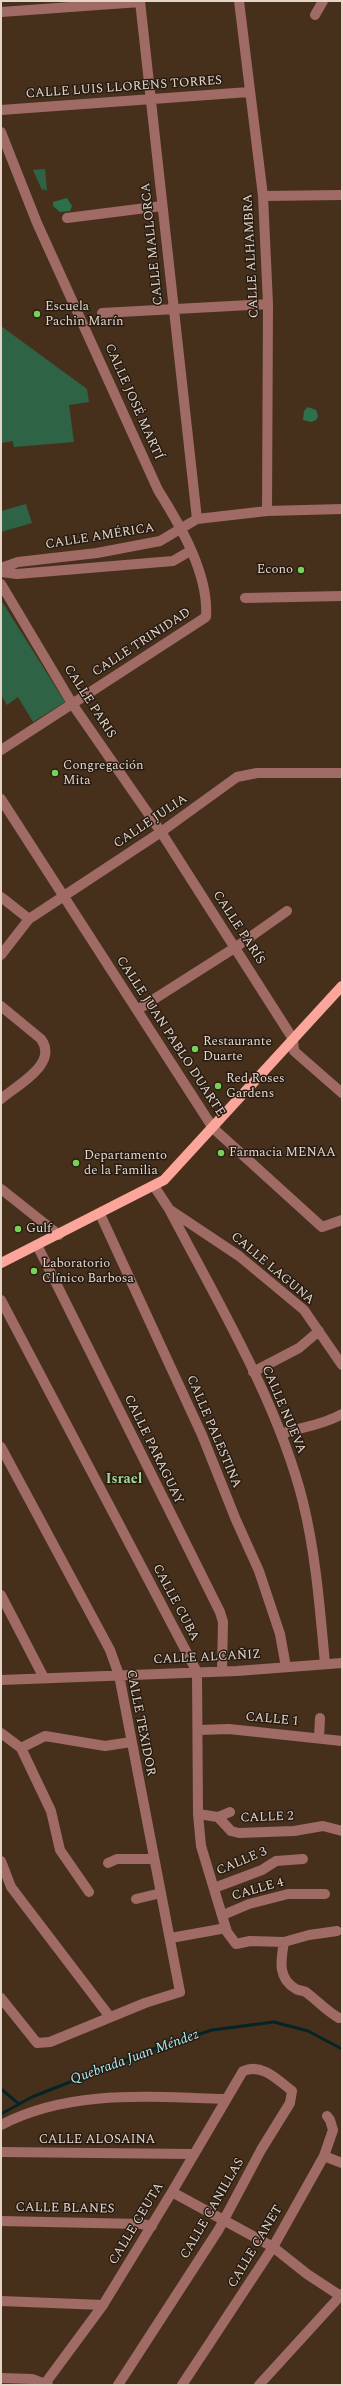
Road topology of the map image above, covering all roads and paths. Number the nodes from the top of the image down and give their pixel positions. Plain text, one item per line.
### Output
1 (140, 1) edge
2 (239, 1) edge
3 (323, 1) edge
4 (1, 12) edge
5 (315, 15) dead end
6 (249, 92) junction
7 (151, 99) junction
8 (1, 110) edge
9 (1, 132) edge
10 (342, 195) edge
11 (263, 196) junction
12 (162, 206) junction
13 (67, 218) dead end
14 (268, 304) junction
15 (173, 310) junction
16 (102, 313) dead end
17 (342, 509) edge
18 (267, 511) junction
19 (197, 519) junction
20 (182, 529) junction
21 (190, 551) junction
22 (1, 568) edge
23 (1, 572) edge
24 (1, 584) edge
25 (342, 596) edge
26 (245, 598) dead end
27 (206, 617) joint
28 (73, 705) junction
29 (1, 750) edge
30 (342, 773) edge
31 (1, 799) edge
32 (161, 832) junction
33 (1, 897) edge
34 (62, 897) junction
35 (287, 911) dead end
36 (29, 919) junction
37 (236, 947) junction
38 (1, 955) edge
39 (342, 986) edge
40 (1, 1006) edge
41 (136, 1010) junction
42 (293, 1039) junction
43 (342, 1093) edge
44 (1, 1099) edge
45 (213, 1128) junction
46 (154, 1186) junction
47 (1, 1189) edge
48 (169, 1209) junction
49 (100, 1214) junction
50 (342, 1220) edge
51 (59, 1235) junction
52 (37, 1245) junction
53 (1, 1263) edge
54 (1, 1300) edge
55 (320, 1331) junction
56 (342, 1365) edge
57 (253, 1372) junction
58 (342, 1414) edge
59 (281, 1434) junction
60 (1, 1447) edge
61 (1, 1595) edge
62 (342, 1663) edge
63 (325, 1664) junction
64 (286, 1667) junction
65 (222, 1671) junction
66 (197, 1672) junction
67 (119, 1675) junction
68 (44, 1678) junction
69 (1, 1680) edge
70 (320, 1718) dead end
71 (199, 1730) junction
72 (1, 1733) edge
73 (319, 1738) junction
74 (342, 1741) edge
75 (131, 1742) junction
76 (21, 1748) junction
77 (230, 1812) dead end
78 (198, 1814) junction
79 (218, 1817) junction
80 (342, 1831) edge
81 (154, 1859) junction
82 (303, 1859) dead end
83 (1, 1861) edge
84 (108, 1863) dead end
85 (214, 1888) junction
86 (88, 1892) dead end
87 (161, 1893) junction
88 (325, 1894) dead end
89 (136, 1899) dead end
90 (223, 1915) junction
91 (226, 1928) junction
92 (337, 1931) dead end
93 (171, 1938) junction
94 (284, 1942) junction
95 (1, 1998) edge
96 (110, 2017) junction
97 (339, 2018) dead end
98 (243, 2071) joint
99 (225, 2099) junction
100 (327, 2116) dead end
101 (1, 2125) edge
102 (1, 2152) edge
103 (193, 2154) junction
104 (324, 2156) junction
105 (342, 2164) edge
106 (172, 2192) junction
107 (224, 2220) junction
108 (1, 2221) edge
109 (152, 2226) junction
110 (273, 2247) junction
111 (341, 2294) edge
112 (1, 2301) edge
113 (103, 2304) junction
114 (1, 2378) edge
115 (46, 2385) edge
116 (118, 2385) edge
117 (182, 2385) edge
118 (259, 2385) edge

1 - 4 street
1 - 7 street, CALLE MALLORCA
2 - 6 street, CALLE ALHAMBRA
3 - 5 street
6 - 7 street, CALLE LUIS LLORENS TORRES
6 - 11 street, CALLE ALHAMBRA
7 - 8 street, CALLE LUIS LLORENS TORRES
7 - 12 street, CALLE MALLORCA
9 - 20 street, CALLE JOSÉ MARTÍ
10 - 11 street
11 - 14 street, CALLE ALHAMBRA
12 - 13 street
12 - 15 street, CALLE MALLORCA
14 - 15 street
14 - 18 street, CALLE ALHAMBRA
15 - 16 street
15 - 19 street, CALLE MALLORCA
17 - 18 street, CALLE AMÉRICA
18 - 19 street, CALLE AMÉRICA
19 - 20 street, CALLE AMÉRICA
20 - 21 street, CALLE JOSÉ MARTÍ
20 - 22 street, CALLE AMÉRICA
21 - 23 street, CALLE AMÉRICA
21 - 27 street, CALLE JOSÉ MARTÍ
24 - 28 street, CALLE PARIS
25 - 26 street
27 - 28 street, CALLE TRINIDAD
28 - 29 street, CALLE TRINIDAD
28 - 32 street, CALLE PARIS
30 - 32 street, CALLE JULIA
31 - 34 street, CALLE JUAN PABLO DUARTE
32 - 34 street, CALLE JULIA
32 - 37 street, CALLE PARÍS
33 - 36 street
34 - 36 street, CALLE JULIA
34 - 41 street, CALLE JUAN PABLO DUARTE
35 - 37 street
36 - 38 street, CALLE JULIA
37 - 41 street
37 - 42 street, CALLE PARÍS
39 - 42 main road
40 - 44 street
41 - 45 street, CALLE JUAN PABLO DUARTE
42 - 43 street, CALLE PARÍS
42 - 45 main road
45 - 46 main road
45 - 50 street, CALLE JUAN PABLO DUARTE
46 - 48 street, CALLE NUEVA
46 - 49 main road
47 - 51 street
48 - 55 street, CALLE LAGUNA
48 - 57 street, CALLE NUEVA
49 - 51 main road
49 - 64 street, CALLE PALESTINA
51 - 52 main road
52 - 53 main road
52 - 65 street, CALLE PARAGUAY
54 - 66 street, CALLE CUBA
55 - 56 street, CALLE LAGUNA
55 - 57 street
57 - 59 street, CALLE NUEVA
58 - 59 street
59 - 63 street, CALLE NUEVA
60 - 67 street, CALLE TEXIDOR
61 - 68 street
62 - 63 street, CALLE ALCAÑIZ
63 - 64 street, CALLE ALCAÑIZ
64 - 65 street, CALLE ALCAÑIZ
65 - 66 street, CALLE ALCAÑIZ
66 - 67 street, CALLE ALCAÑIZ
66 - 71 street, CALLE CUBA
67 - 68 street, CALLE ALCAÑIZ
67 - 75 street, CALLE TEXIDOR
68 - 69 street, CALLE ALCAÑIZ
70 - 73 street
71 - 73 street, CALLE 1
71 - 78 street, CALLE CUBA
72 - 76 street
73 - 74 street, CALLE 1
75 - 76 street
75 - 81 street, CALLE TEXIDOR
76 - 86 street
77 - 79 street
78 - 79 street
78 - 85 street, CALLE CUBA
79 - 80 street, CALLE 2
81 - 84 street
81 - 87 street, CALLE TEXIDOR
82 - 85 street, CALLE 3
83 - 96 street
85 - 90 street, CALLE CUBA
87 - 89 street
87 - 93 street, CALLE TEXIDOR
88 - 90 street, CALLE 4
90 - 91 street, CALLE CUBA
91 - 93 street
91 - 94 street, CALLE CUBA
92 - 94 street
93 - 96 street, CALLE TEXIDOR
94 - 97 street
95 - 96 street
98 - 99 street, CALLE CEUTA
98 - 107 street, CALLE CANILLAS
99 - 101 street
99 - 103 street, CALLE CEUTA
100 - 104 street, CALLE CANET
102 - 103 street, CALLE ALOSAINA
103 - 106 street, CALLE CEUTA
104 - 105 street
104 - 110 street, CALLE CANET
106 - 107 street
106 - 109 street, CALLE CEUTA
107 - 110 street
107 - 116 street, CALLE CANILLAS
108 - 109 street, CALLE BLANES
109 - 113 street, CALLE CEUTA
110 - 111 street
110 - 117 street, CALLE CANET
111 - 118 street
112 - 113 street
113 - 115 street, CALLE CEUTA
114 - 115 street

